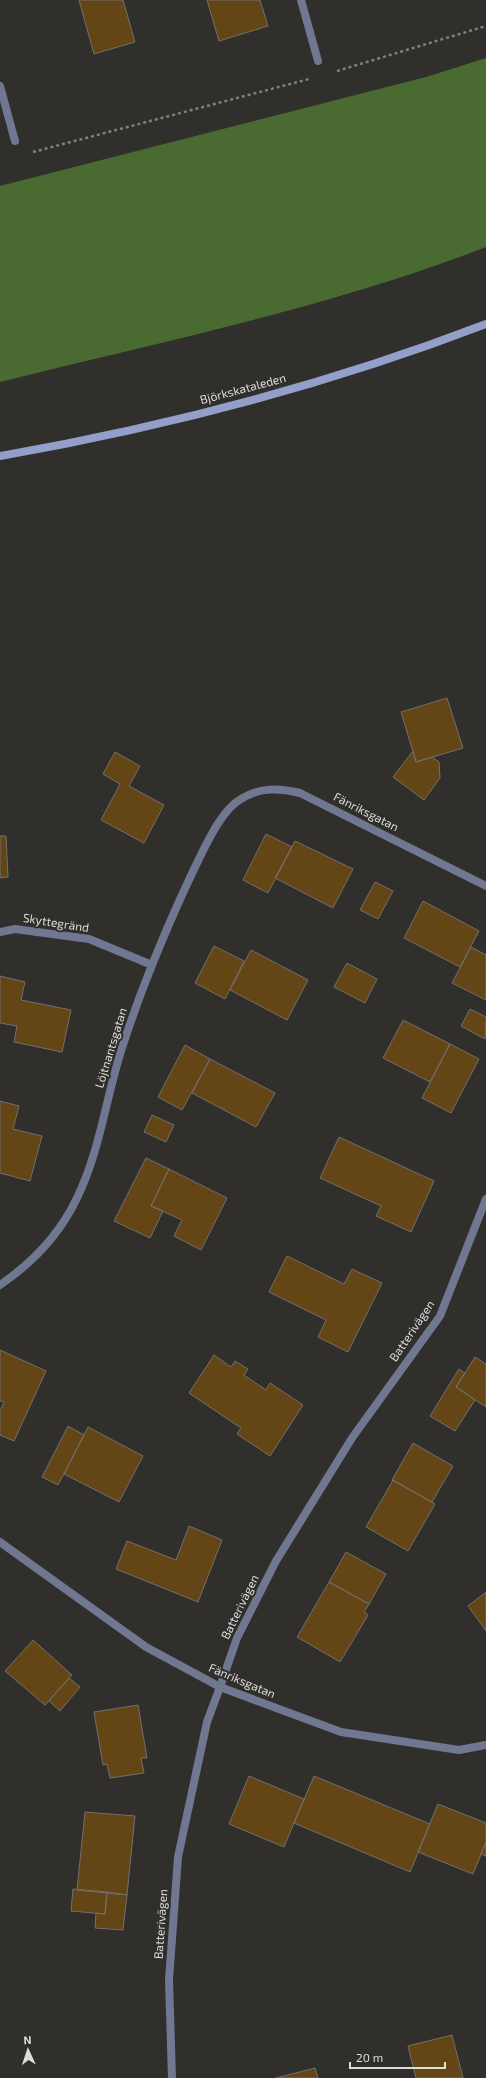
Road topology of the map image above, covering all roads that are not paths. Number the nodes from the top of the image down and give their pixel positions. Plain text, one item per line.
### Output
1 (301, 0) edge
2 (318, 61) dead end
3 (0, 86) edge
4 (15, 141) dead end
5 (486, 324) edge
6 (0, 456) edge
7 (232, 806) joint
8 (486, 886) edge
9 (0, 932) edge
10 (152, 965) junction
11 (486, 1199) edge
12 (0, 1285) edge
13 (0, 1542) edge
14 (220, 1687) junction
15 (486, 1745) edge
16 (172, 2078) edge

1 - 2 street
3 - 4 street
5 - 6 main road, Björkskataleden
7 - 8 street, Fänriksgatan
7 - 10 street, Löjtnantsgatan
9 - 10 street, Skyttegränd
10 - 12 street, Löjtnantsgatan
11 - 14 street, Batterivägen
13 - 14 street, Fänriksgatan
14 - 15 street, Fänriksgatan
14 - 16 street, Batterivägen

